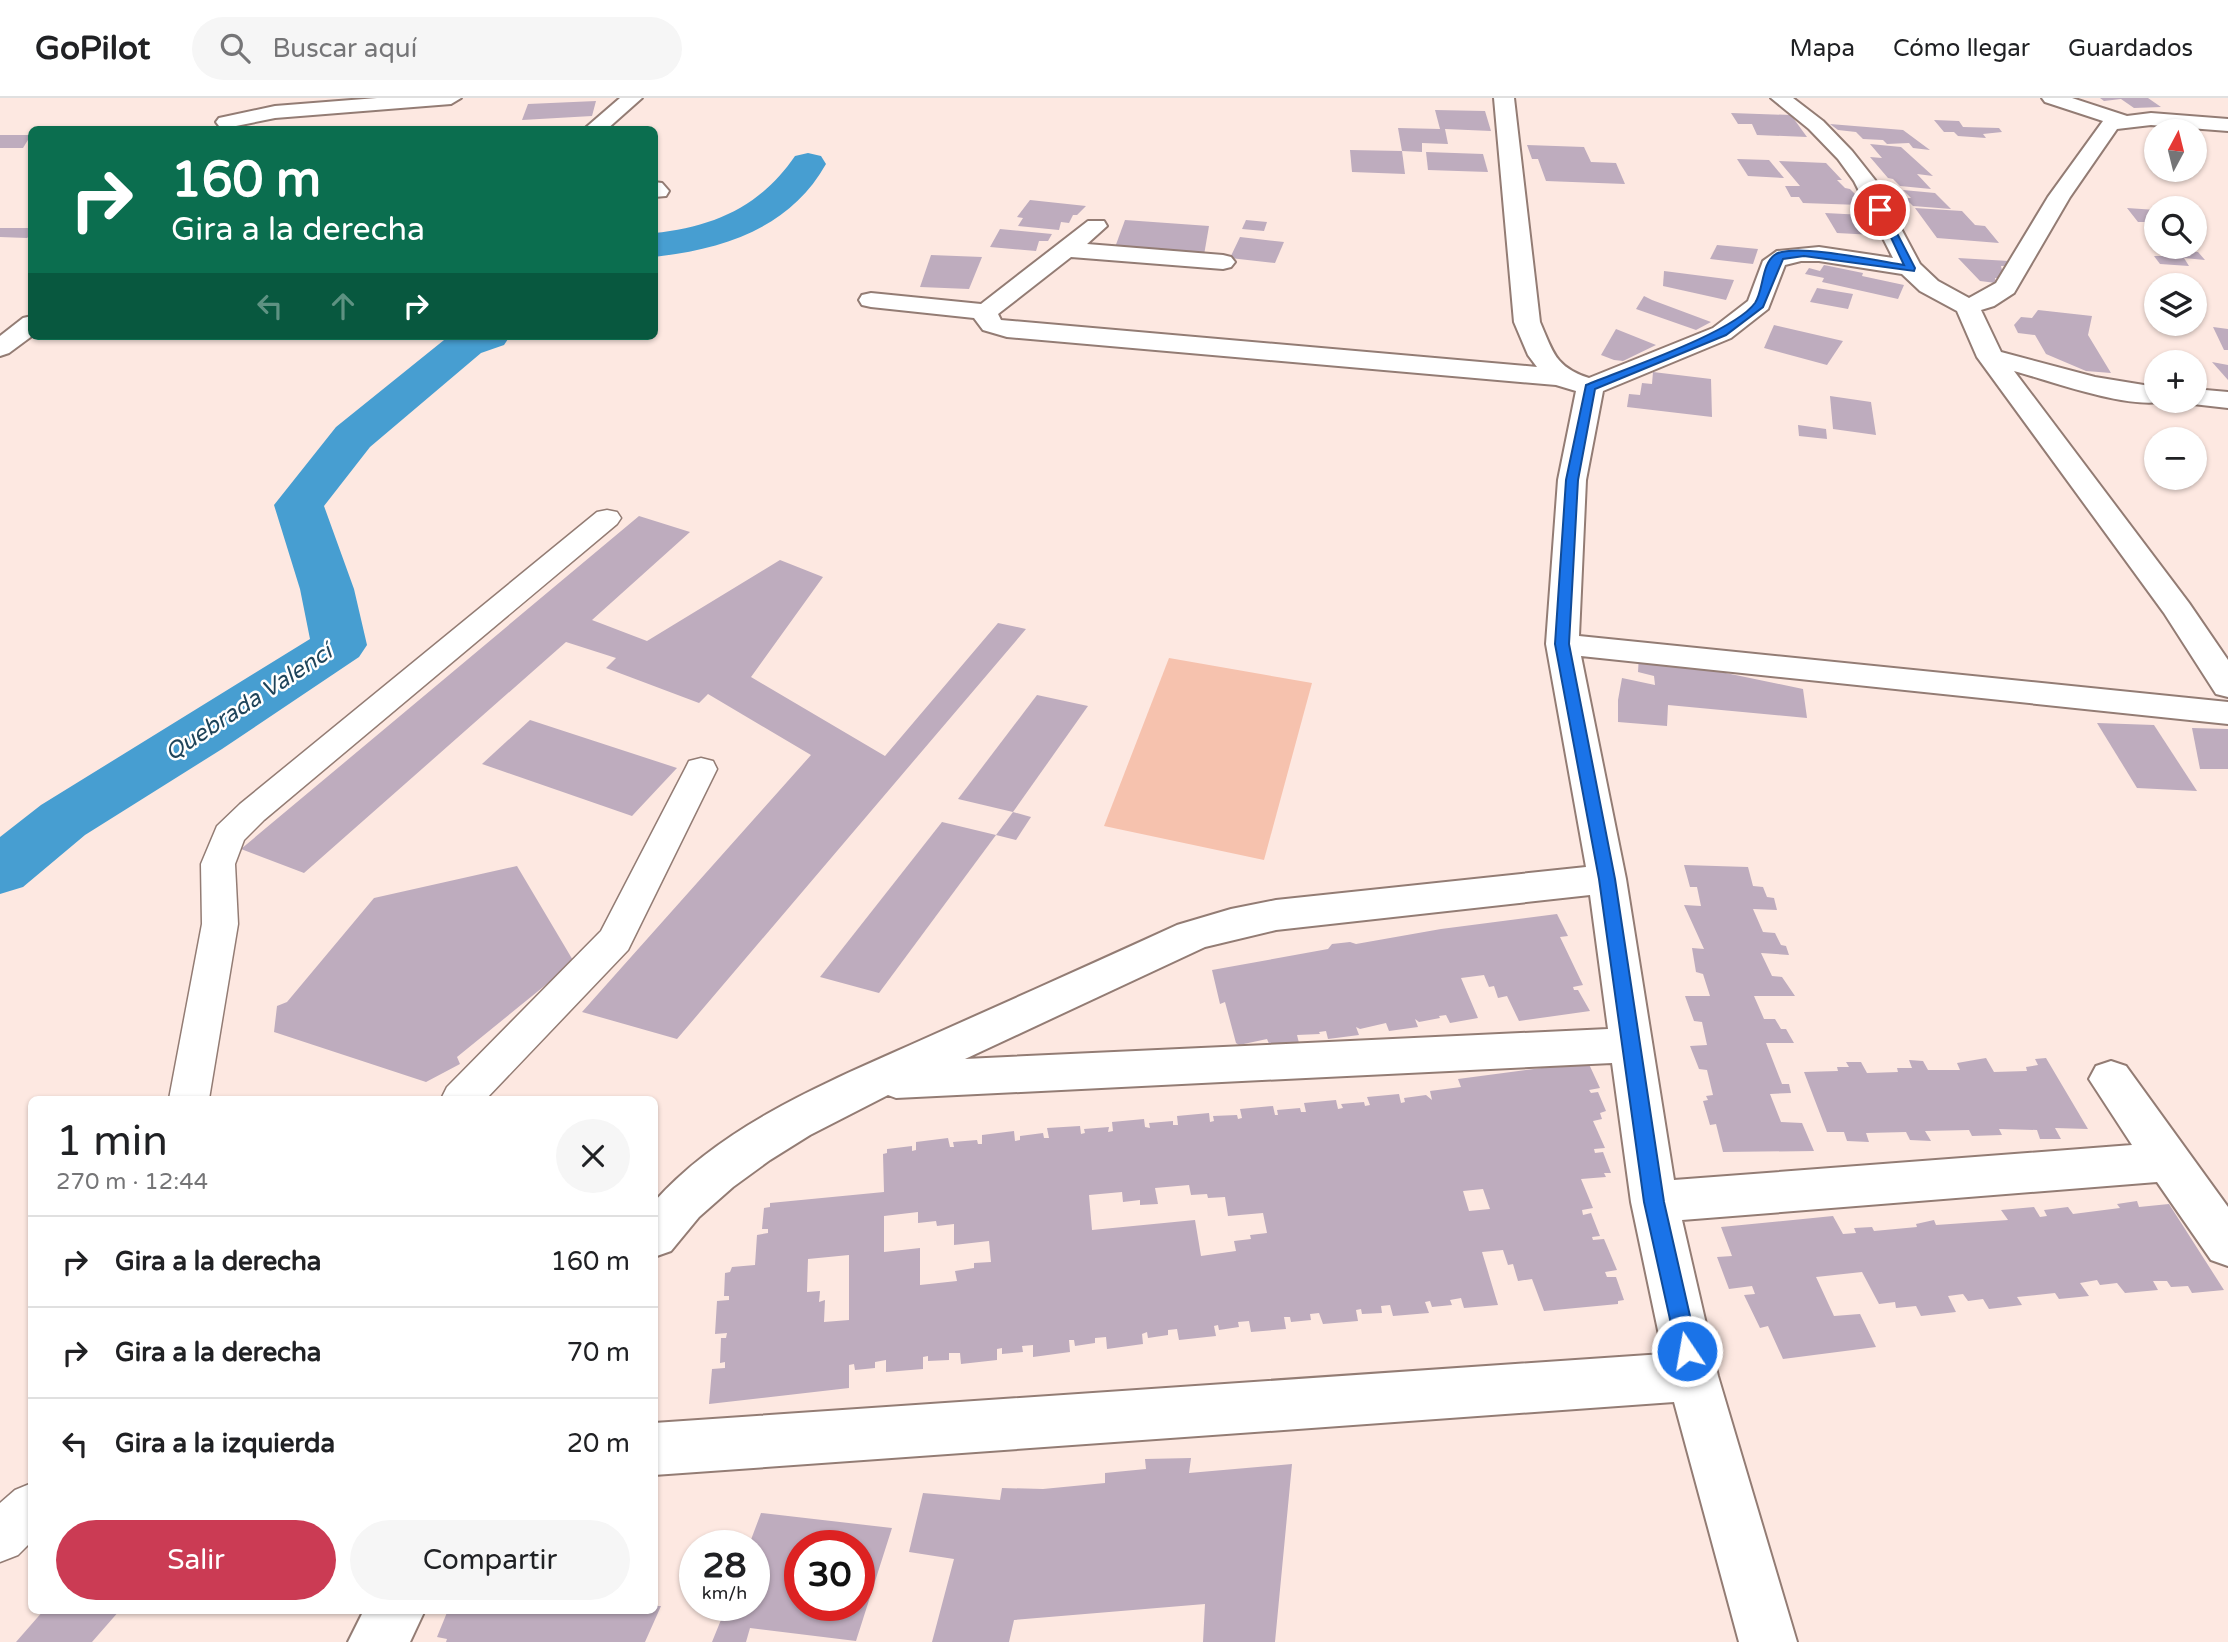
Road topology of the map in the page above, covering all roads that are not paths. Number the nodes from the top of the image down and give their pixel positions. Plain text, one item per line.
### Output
1 (279, 98) edge
2 (452, 98) edge
3 (632, 98) edge
4 (1504, 98) edge
5 (1781, 98) edge
6 (2052, 98) edge
7 (2122, 121) junction
8 (2228, 125) edge
9 (220, 126) edge
10 (598, 126) edge
11 (1096, 226) dead end
12 (1068, 250) junction
13 (1223, 262) dead end
14 (1910, 268) junction
15 (871, 300) dead end
16 (1966, 307) junction
17 (986, 312) junction
18 (28, 326) edge
19 (0, 348) edge
20 (1990, 357) junction
21 (1575, 382) junction
22 (2144, 393) edge
23 (2207, 398) edge
24 (2228, 400) edge
25 (607, 519) dead end
26 (1562, 644) junction
27 (2228, 686) edge
28 (2228, 713) edge
29 (701, 769) dead end
30 (1607, 879) junction
31 (1629, 1045) junction
32 (2111, 1079) dead end
33 (876, 1081) junction
34 (191, 1096) edge
35 (464, 1096) edge
36 (2171, 1161) junction
37 (1654, 1202) junction
38 (658, 1231) edge
39 (2228, 1245) edge
40 (1693, 1376) junction
41 (658, 1449) edge
42 (28, 1511) edge
43 (0, 1537) edge
44 (394, 1614) edge
45 (377, 1642) edge
46 (1768, 1642) edge

1 - 9 street
2 - 9 street
3 - 10 street
4 - 21 street
5 - 14 street
6 - 7 street
7 - 8 street
7 - 16 street
11 - 12 street
12 - 13 street
12 - 17 street
14 - 16 street
14 - 21 street
15 - 17 street
16 - 20 street
17 - 21 street
18 - 19 street
20 - 22 street
20 - 27 street
21 - 26 street
23 - 24 street
25 - 34 lane
26 - 28 street
26 - 30 street
29 - 35 lane
30 - 31 street
30 - 33 street
31 - 33 street
31 - 37 street
32 - 36 street
33 - 38 street
36 - 37 street
36 - 39 street
37 - 40 street
40 - 41 street
40 - 46 street
42 - 43 lane
44 - 45 street

